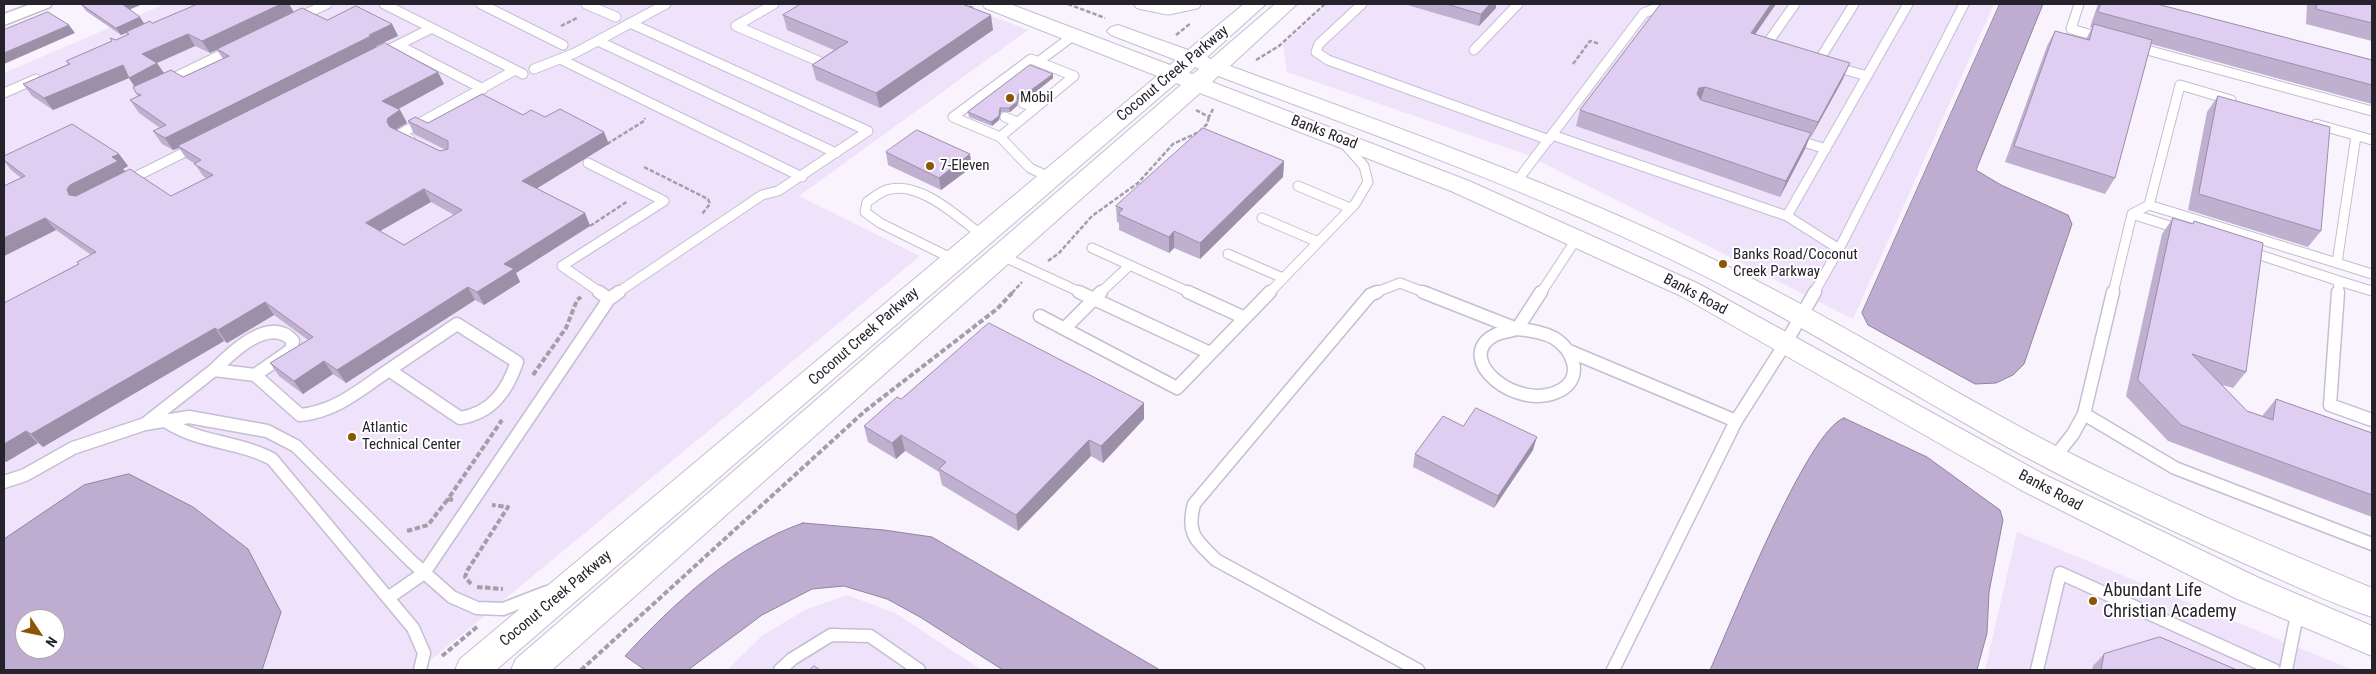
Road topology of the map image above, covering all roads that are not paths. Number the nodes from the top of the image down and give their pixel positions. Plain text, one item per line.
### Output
1 (44, 4) edge
2 (327, 4) edge
3 (384, 4) edge
4 (481, 4) edge
5 (586, 4) edge
6 (666, 4) edge
7 (774, 4) edge
8 (992, 4) edge
9 (1045, 4) edge
10 (1139, 4) edge
11 (1196, 4) edge
12 (1256, 4) edge
13 (1288, 4) edge
14 (1362, 4) edge
15 (1518, 4) edge
16 (1667, 4) edge
17 (1795, 4) edge
18 (1854, 4) edge
19 (1908, 4) edge
20 (1964, 4) edge
21 (2079, 4) edge
22 (616, 17) dead end
23 (4, 20) edge
24 (292, 21) edge
25 (630, 23) junction
26 (1086, 26) junction
27 (432, 28) junction
28 (598, 40) junction
29 (2108, 40) edge
30 (398, 45) junction
31 (563, 45) dead end
32 (2127, 45) edge
33 (239, 46) edge
34 (1474, 50) dead end
35 (1782, 52) edge
36 (560, 59) junction
37 (367, 61) edge
38 (1038, 62) junction
39 (824, 63) edge
40 (534, 69) dead end
41 (1203, 72) junction
42 (48, 74) edge
43 (1867, 76) junction
44 (160, 84) edge
45 (1043, 88) edge
46 (483, 89) junction
47 (1054, 92) junction
48 (4, 93) edge
49 (1023, 103) dead end
50 (2245, 104) edge
51 (1035, 108) junction
52 (2372, 111) edge
53 (1005, 117) dead end
54 (2300, 120) edge
55 (1017, 122) junction
56 (1780, 135) edge
57 (1000, 136) junction
58 (2356, 136) junction
59 (1550, 137) junction
60 (1341, 140) junction
61 (2372, 140) edge
62 (205, 142) edge
63 (416, 142) edge
64 (1826, 149) junction
65 (836, 153) junction
66 (588, 164) dead end
67 (802, 176) junction
68 (1051, 178) junction
69 (1517, 181) junction
70 (118, 185) edge
71 (1298, 186) dead end
72 (2149, 205) junction
73 (1350, 208) junction
74 (2132, 214) junction
75 (1787, 216) junction
76 (1262, 218) dead end
77 (2189, 232) edge
78 (983, 236) junction
79 (1577, 238) junction
80 (1318, 242) junction
81 (1092, 248) dead end
82 (2236, 248) edge
83 (1839, 249) junction
84 (1228, 254) dead end
85 (1002, 256) junction
86 (955, 260) junction
87 (2336, 263) junction
88 (1130, 265) junction
89 (2372, 274) edge
90 (1283, 278) junction
91 (2339, 281) junction
92 (2372, 291) edge
93 (609, 299) junction
94 (1094, 299) junction
95 (1040, 316) dead end
96 (1802, 316) junction
97 (1245, 318) junction
98 (1064, 328) junction
99 (1517, 329) junction
100 (1786, 344) junction
101 (1569, 351) junction
102 (1210, 354) junction
103 (214, 370) junction
104 (388, 370) junction
105 (256, 376) junction
106 (2084, 414) junction
107 (2372, 420) edge
108 (1736, 421) junction
109 (167, 422) junction
110 (145, 424) junction
111 (2054, 458) junction
112 (4, 482) edge
113 (2372, 544) edge
114 (424, 573) junction
115 (578, 580) junction
116 (388, 598) junction
117 (2372, 603) edge
118 (2298, 610) junction
119 (2372, 641) edge
120 (420, 670) edge
121 (472, 670) edge
122 (528, 670) edge
123 (780, 670) edge
124 (919, 670) edge
125 (1418, 670) edge
126 (1613, 670) edge
127 (2036, 670) edge
128 (2274, 670) edge
129 (2286, 670) edge

1 - 23 street
2 - 24 lane
3 - 27 lane
4 - 31 lane
5 - 22 lane
6 - 25 lane
7 - 39 lane
8 - 26 street, Banks Road
9 - 26 street, Banks Road
10 - 11 lane
12 - 41 street, Coconut Creek Parkway
13 - 41 street, Coconut Creek Parkway
14 - 59 lane
15 - 34 lane
16 - 59 lane
17 - 35 lane
18 - 43 lane
19 - 43 lane
20 - 83 lane
21 - 29 lane
25 - 28 lane
25 - 65 lane
26 - 38 lane
26 - 41 street, Banks Road
27 - 30 lane
27 - 46 lane
28 - 36 lane
28 - 65 lane
30 - 37 lane
30 - 46 lane
32 - 52 lane
33 - 44 lane
36 - 40 lane
36 - 67 lane
38 - 47 lane
38 - 57 lane
41 - 60 street, Banks Road
41 - 68 street, Coconut Creek Parkway
41 - 69 street, Banks Road
41 - 85 street, Coconut Creek Parkway
42 - 48 lane
43 - 64 lane
45 - 47 lane
46 - 63 lane
47 - 51 lane
49 - 51 lane
50 - 72 lane
51 - 55 lane
53 - 55 lane
54 - 58 lane
55 - 57 lane
56 - 64 lane
57 - 68 lane
58 - 61 lane
58 - 87 lane
59 - 69 lane
59 - 75 lane
60 - 73 lane
60 - 79 street, Banks Road
62 - 70 lane
64 - 75 lane
65 - 67 lane
66 - 93 lane
67 - 93 lane
68 - 78 street, Coconut Creek Parkway
69 - 96 street, Banks Road
71 - 73 lane
72 - 74 lane
72 - 87 lane
73 - 80 lane
74 - 77 lane
74 - 106 lane
75 - 83 lane
76 - 80 lane
78 - 86 street, Coconut Creek Parkway
78 - 86 lane
79 - 99 lane
79 - 100 street, Banks Road
80 - 90 lane
81 - 88 lane
82 - 91 lane
83 - 96 lane
84 - 90 lane
85 - 94 lane
85 - 122 street, Coconut Creek Parkway
86 - 115 street, Coconut Creek Parkway
87 - 89 lane
88 - 94 lane
88 - 97 lane
90 - 97 lane
91 - 92 lane
91 - 107 lane
93 - 114 lane
94 - 98 lane
94 - 102 lane
95 - 98 lane
96 - 100 lane
96 - 111 street, Banks Road
97 - 102 lane
98 - 102 lane
99 - 101 lane
99 - 101 lane
99 - 125 lane
100 - 108 lane
100 - 118 street, Banks Road
101 - 108 lane
103 - 105 lane
103 - 105 lane
103 - 110 lane
104 - 104 lane
104 - 105 lane
106 - 111 lane
106 - 113 lane
108 - 126 lane
109 - 110 lane
109 - 114 lane
109 - 116 lane
110 - 112 lane
111 - 117 street, Banks Road
114 - 115 lane
114 - 116 lane
115 - 121 street, Coconut Creek Parkway
116 - 120 lane
118 - 119 street, Banks Road
118 - 129 lane
123 - 124 lane
127 - 128 lane

